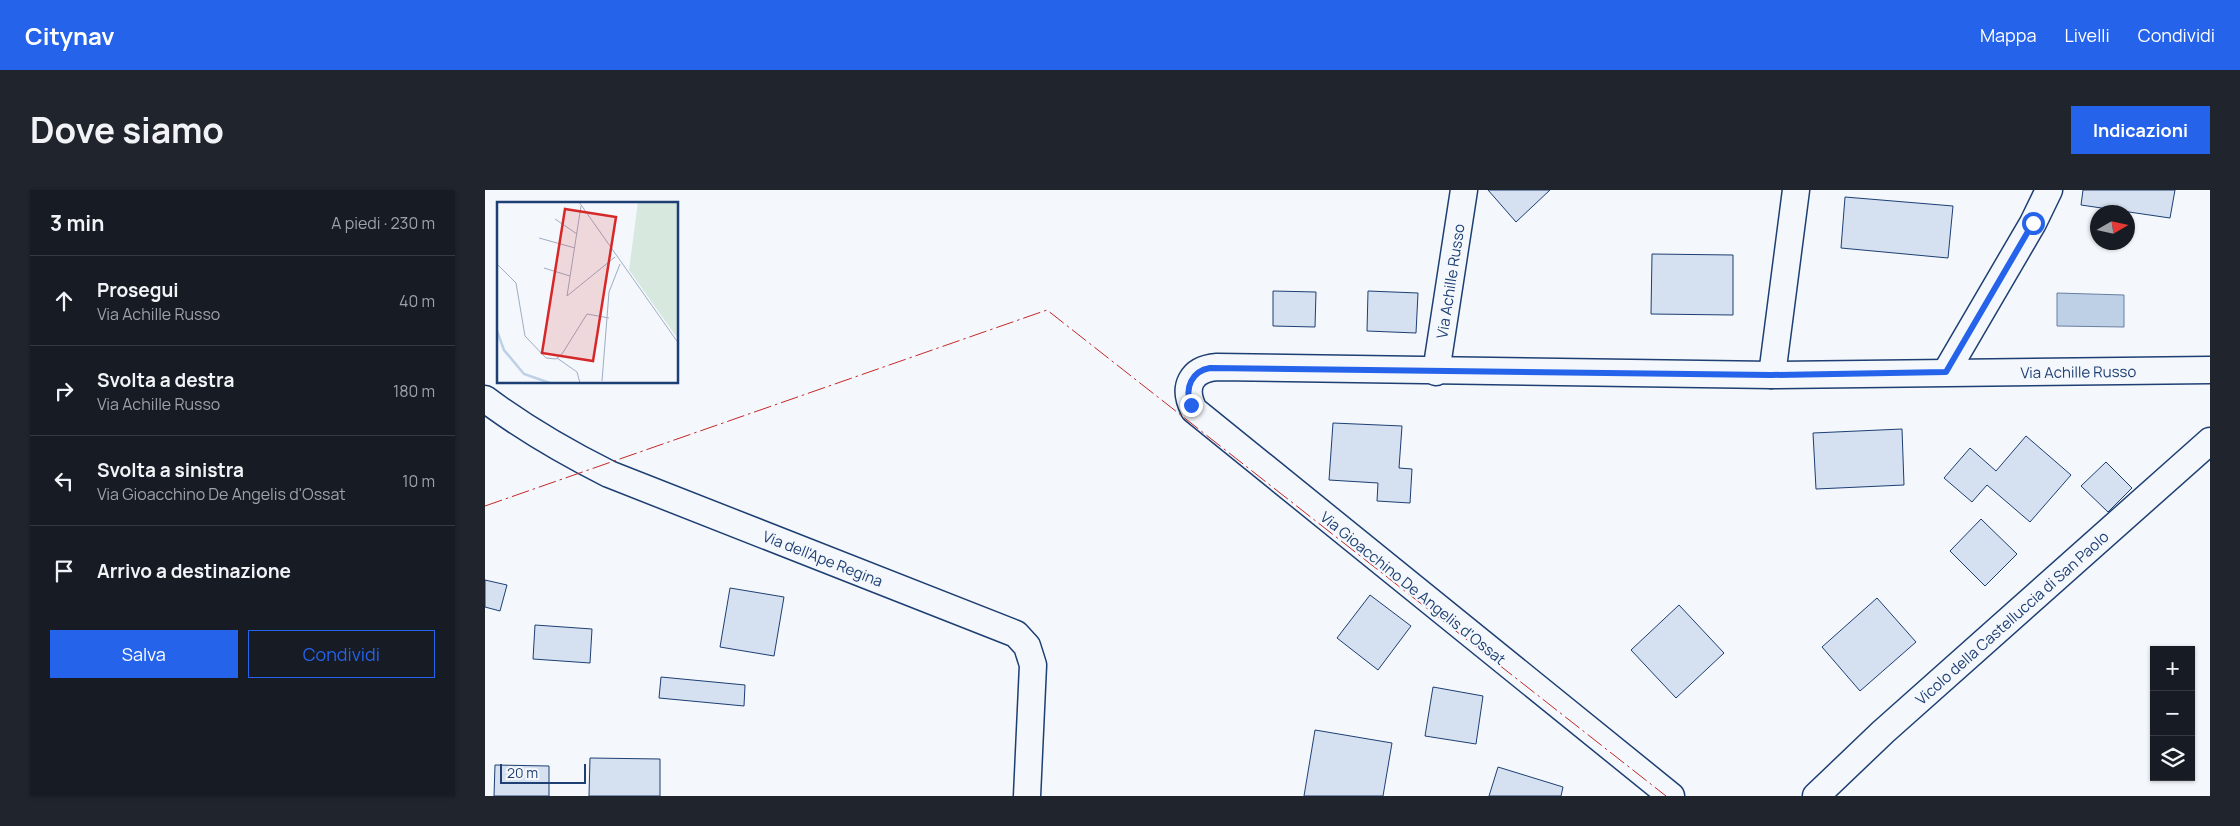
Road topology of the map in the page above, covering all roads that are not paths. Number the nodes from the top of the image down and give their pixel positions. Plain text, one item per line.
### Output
1 (1464, 190) edge
2 (1796, 190) edge
3 (2049, 190) edge
4 (1204, 369) joint
5 (2210, 370) edge
6 (1436, 372) junction
7 (1946, 372) junction
8 (1771, 375) junction
9 (485, 399) edge
10 (2210, 441) edge
11 (1027, 796) edge
12 (1671, 796) edge
13 (1816, 796) edge

1 - 6 street, Via Achille Russo
2 - 8 street
3 - 7 street
4 - 6 street, Via Achille Russo
4 - 12 street, Via Gioacchino De Angelis d'Ossat
5 - 7 street, Via Achille Russo
6 - 8 street, Via Achille Russo
7 - 8 street, Via Achille Russo
9 - 11 street, Via dell'Ape Regina
10 - 13 street, Vicolo della Castelluccia di San Paolo

